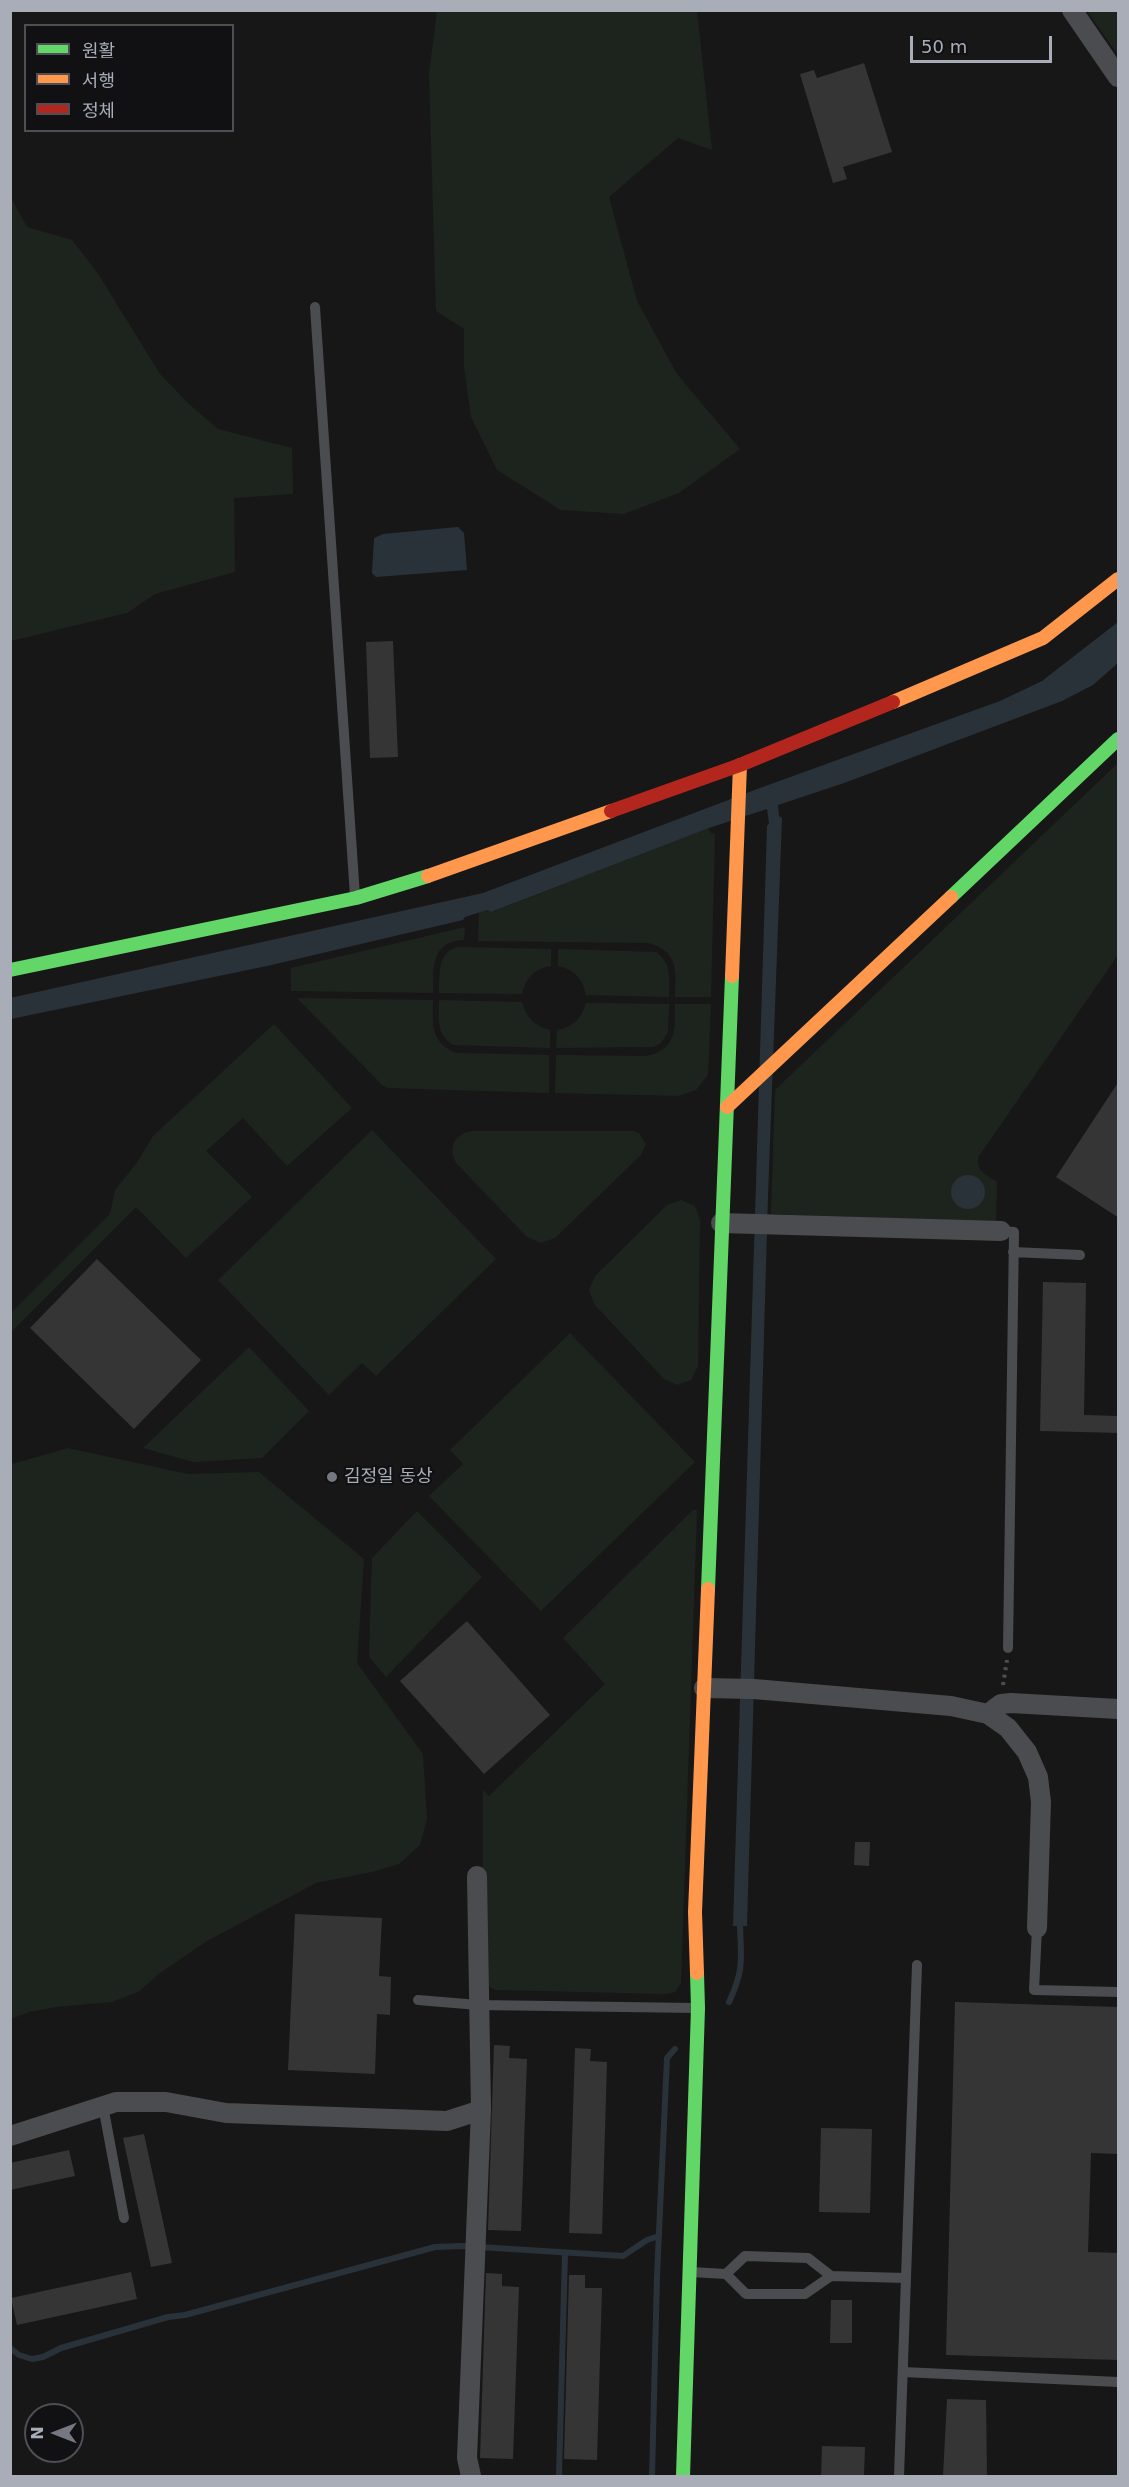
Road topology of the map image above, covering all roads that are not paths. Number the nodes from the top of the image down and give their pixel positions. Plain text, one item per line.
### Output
1 (1072, 10) edge
2 (1119, 77) edge
3 (315, 307) dead end
4 (1119, 579) edge
5 (1119, 739) edge
6 (740, 765) junction
7 (356, 898) junction
8 (10, 970) edge
9 (727, 1107) junction
10 (722, 1223) junction
11 (1001, 1231) joint
12 (1013, 1252) junction
13 (1080, 1255) dead end
14 (1008, 1648) road end
15 (704, 1688) junction
16 (1119, 1708) edge
17 (994, 1709) junction
18 (477, 1876) dead end
19 (1037, 1928) joint
20 (917, 1965) dead end
21 (1119, 1992) edge
22 (418, 2000) dead end
23 (478, 2006) junction
24 (698, 2008) junction
25 (103, 2106) junction
26 (481, 2110) junction
27 (10, 2136) edge
28 (124, 2218) dead end
29 (690, 2272) junction
30 (726, 2274) junction
31 (831, 2276) junction
32 (906, 2278) junction
33 (903, 2372) junction
34 (1119, 2382) edge
35 (471, 2476) edge
36 (683, 2476) edge
37 (899, 2476) edge

1 - 2 street
3 - 7 lane
4 - 6 street
5 - 9 street
6 - 7 street
6 - 9 street
7 - 8 street
9 - 10 street
10 - 11 street
10 - 15 street
11 - 12 lane
12 - 13 lane
12 - 14 lane
15 - 17 street
15 - 24 street
16 - 17 street
17 - 19 street
18 - 23 street
19 - 21 lane
20 - 32 lane
22 - 23 lane
23 - 24 lane
23 - 26 street
24 - 29 street
25 - 26 street
25 - 27 street
25 - 28 lane
26 - 35 street
29 - 30 lane
29 - 36 street
30 - 31 lane
30 - 31 lane
31 - 32 lane
32 - 33 lane
33 - 34 lane
33 - 37 lane

